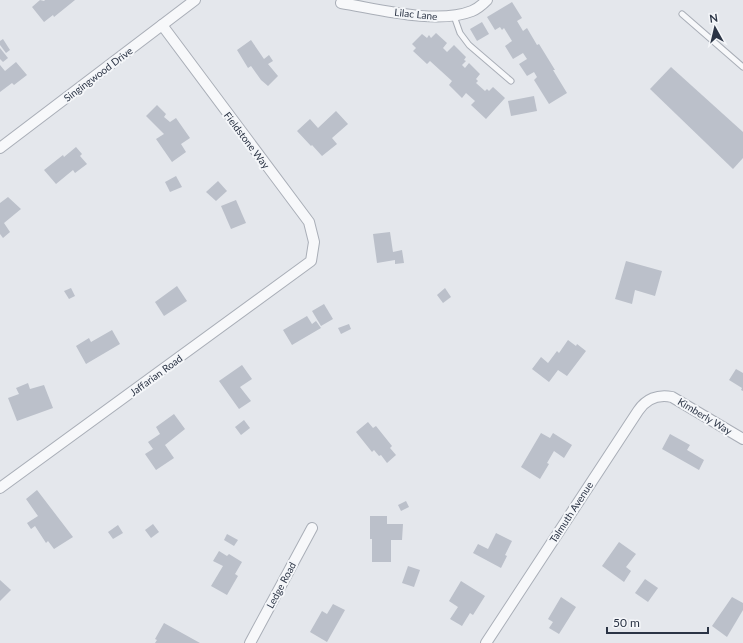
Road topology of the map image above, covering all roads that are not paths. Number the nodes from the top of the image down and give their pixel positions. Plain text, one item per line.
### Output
1 (195, 0) edge
2 (487, 0) edge
3 (341, 3) dead end
4 (682, 14) dead end
5 (454, 16) junction
6 (162, 25) junction
7 (743, 67) edge
8 (511, 81) dead end
9 (0, 148) edge
10 (311, 261) joint
11 (666, 396) joint
12 (743, 439) edge
13 (0, 488) edge
14 (312, 528) dead end
15 (250, 643) edge
16 (486, 643) edge

1 - 6 street, Singingwood Drive
2 - 5 street, Lilac Lane
3 - 5 street, Lilac Lane
4 - 7 lane
5 - 8 lane
6 - 9 street, Singingwood Drive
6 - 10 street, Fieldstone Way
10 - 13 street, Jaffarian Road
11 - 12 street, Kimberly Way
11 - 16 street, Talmuth Avenue
14 - 15 street, Ledge Road

